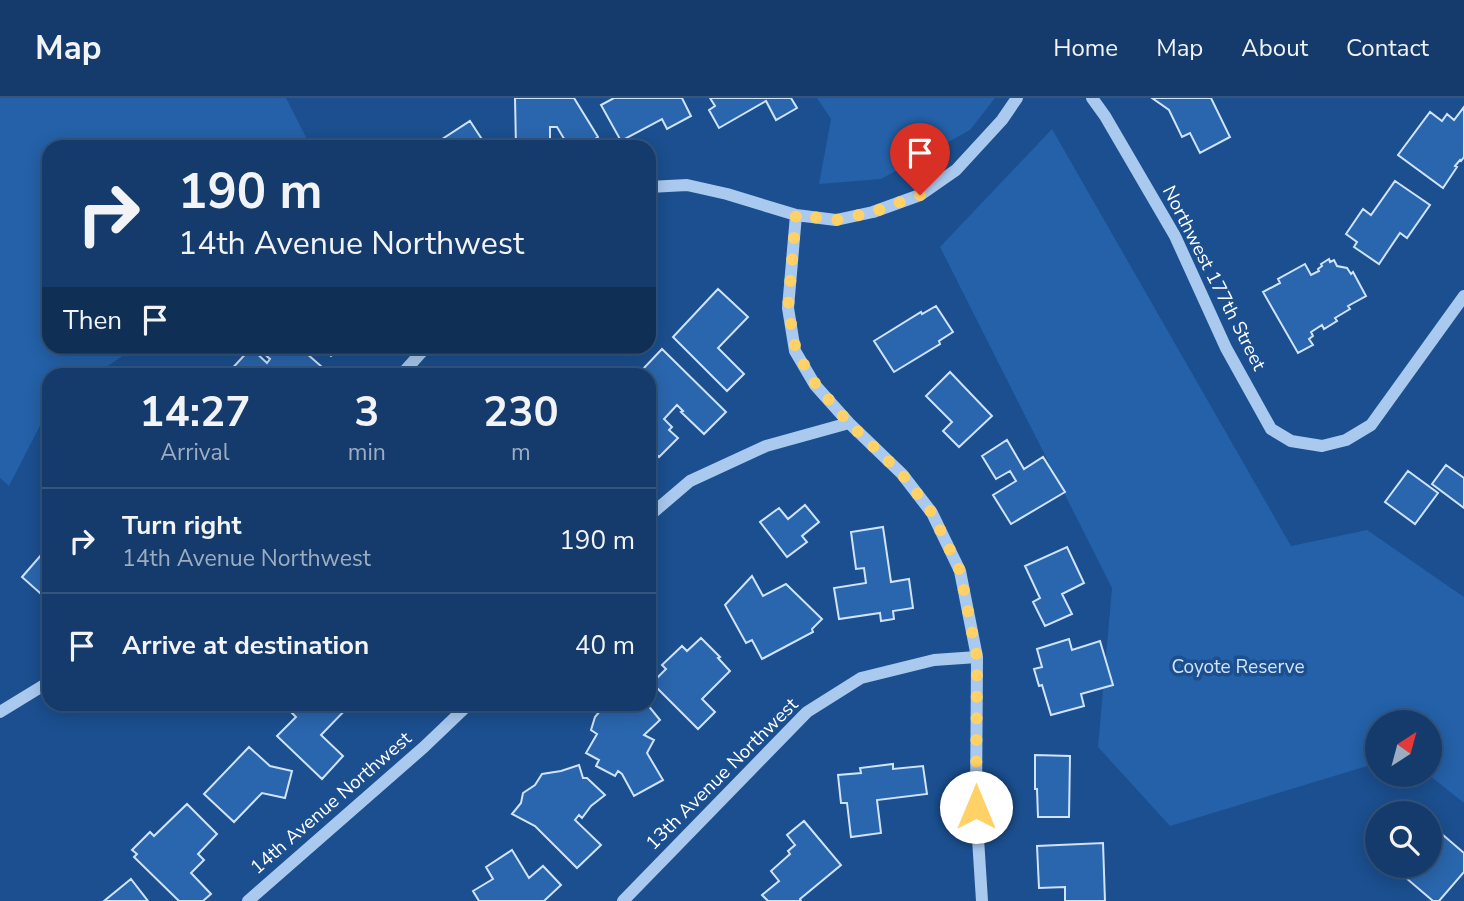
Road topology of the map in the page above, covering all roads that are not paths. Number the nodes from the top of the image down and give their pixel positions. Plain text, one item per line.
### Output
1 (1017, 98) edge
2 (1092, 98) edge
3 (656, 187) edge
4 (796, 215) junction
5 (1464, 296) edge
6 (420, 354) edge
7 (407, 368) edge
8 (849, 423) junction
9 (656, 510) edge
10 (977, 657) junction
11 (42, 686) edge
12 (462, 711) edge
13 (0, 712) edge
14 (248, 901) edge
15 (623, 901) edge
16 (982, 901) edge

1 - 4 street
2 - 5 street, Northwest 177th Street
3 - 4 street
4 - 8 street
6 - 7 street
8 - 9 street
8 - 10 street
10 - 15 street, 13th Avenue Northwest
10 - 16 street
11 - 13 street
12 - 14 street, 14th Avenue Northwest

